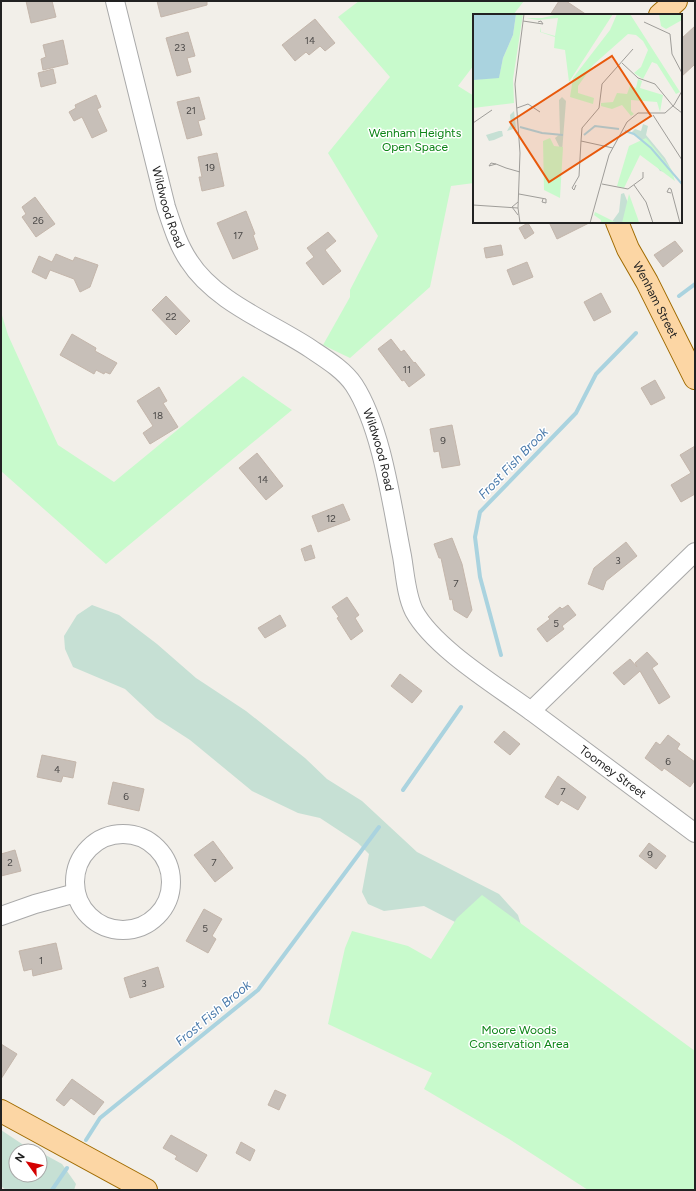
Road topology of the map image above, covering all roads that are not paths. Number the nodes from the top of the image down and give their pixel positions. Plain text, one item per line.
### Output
1 (115, 1) edge
2 (676, 1) edge
3 (661, 14) edge
4 (617, 223) edge
5 (695, 378) edge
6 (695, 552) edge
7 (531, 711) junction
8 (695, 833) edge
9 (76, 893) junction
10 (1, 916) edge
11 (1, 1112) edge
12 (146, 1190) edge

1 - 7 street, Wildwood Road
2 - 3 main road
4 - 5 main road, Wenham Street
6 - 7 street
7 - 8 street, Toomey Street
9 - 9 street
9 - 10 street
11 - 12 main road

